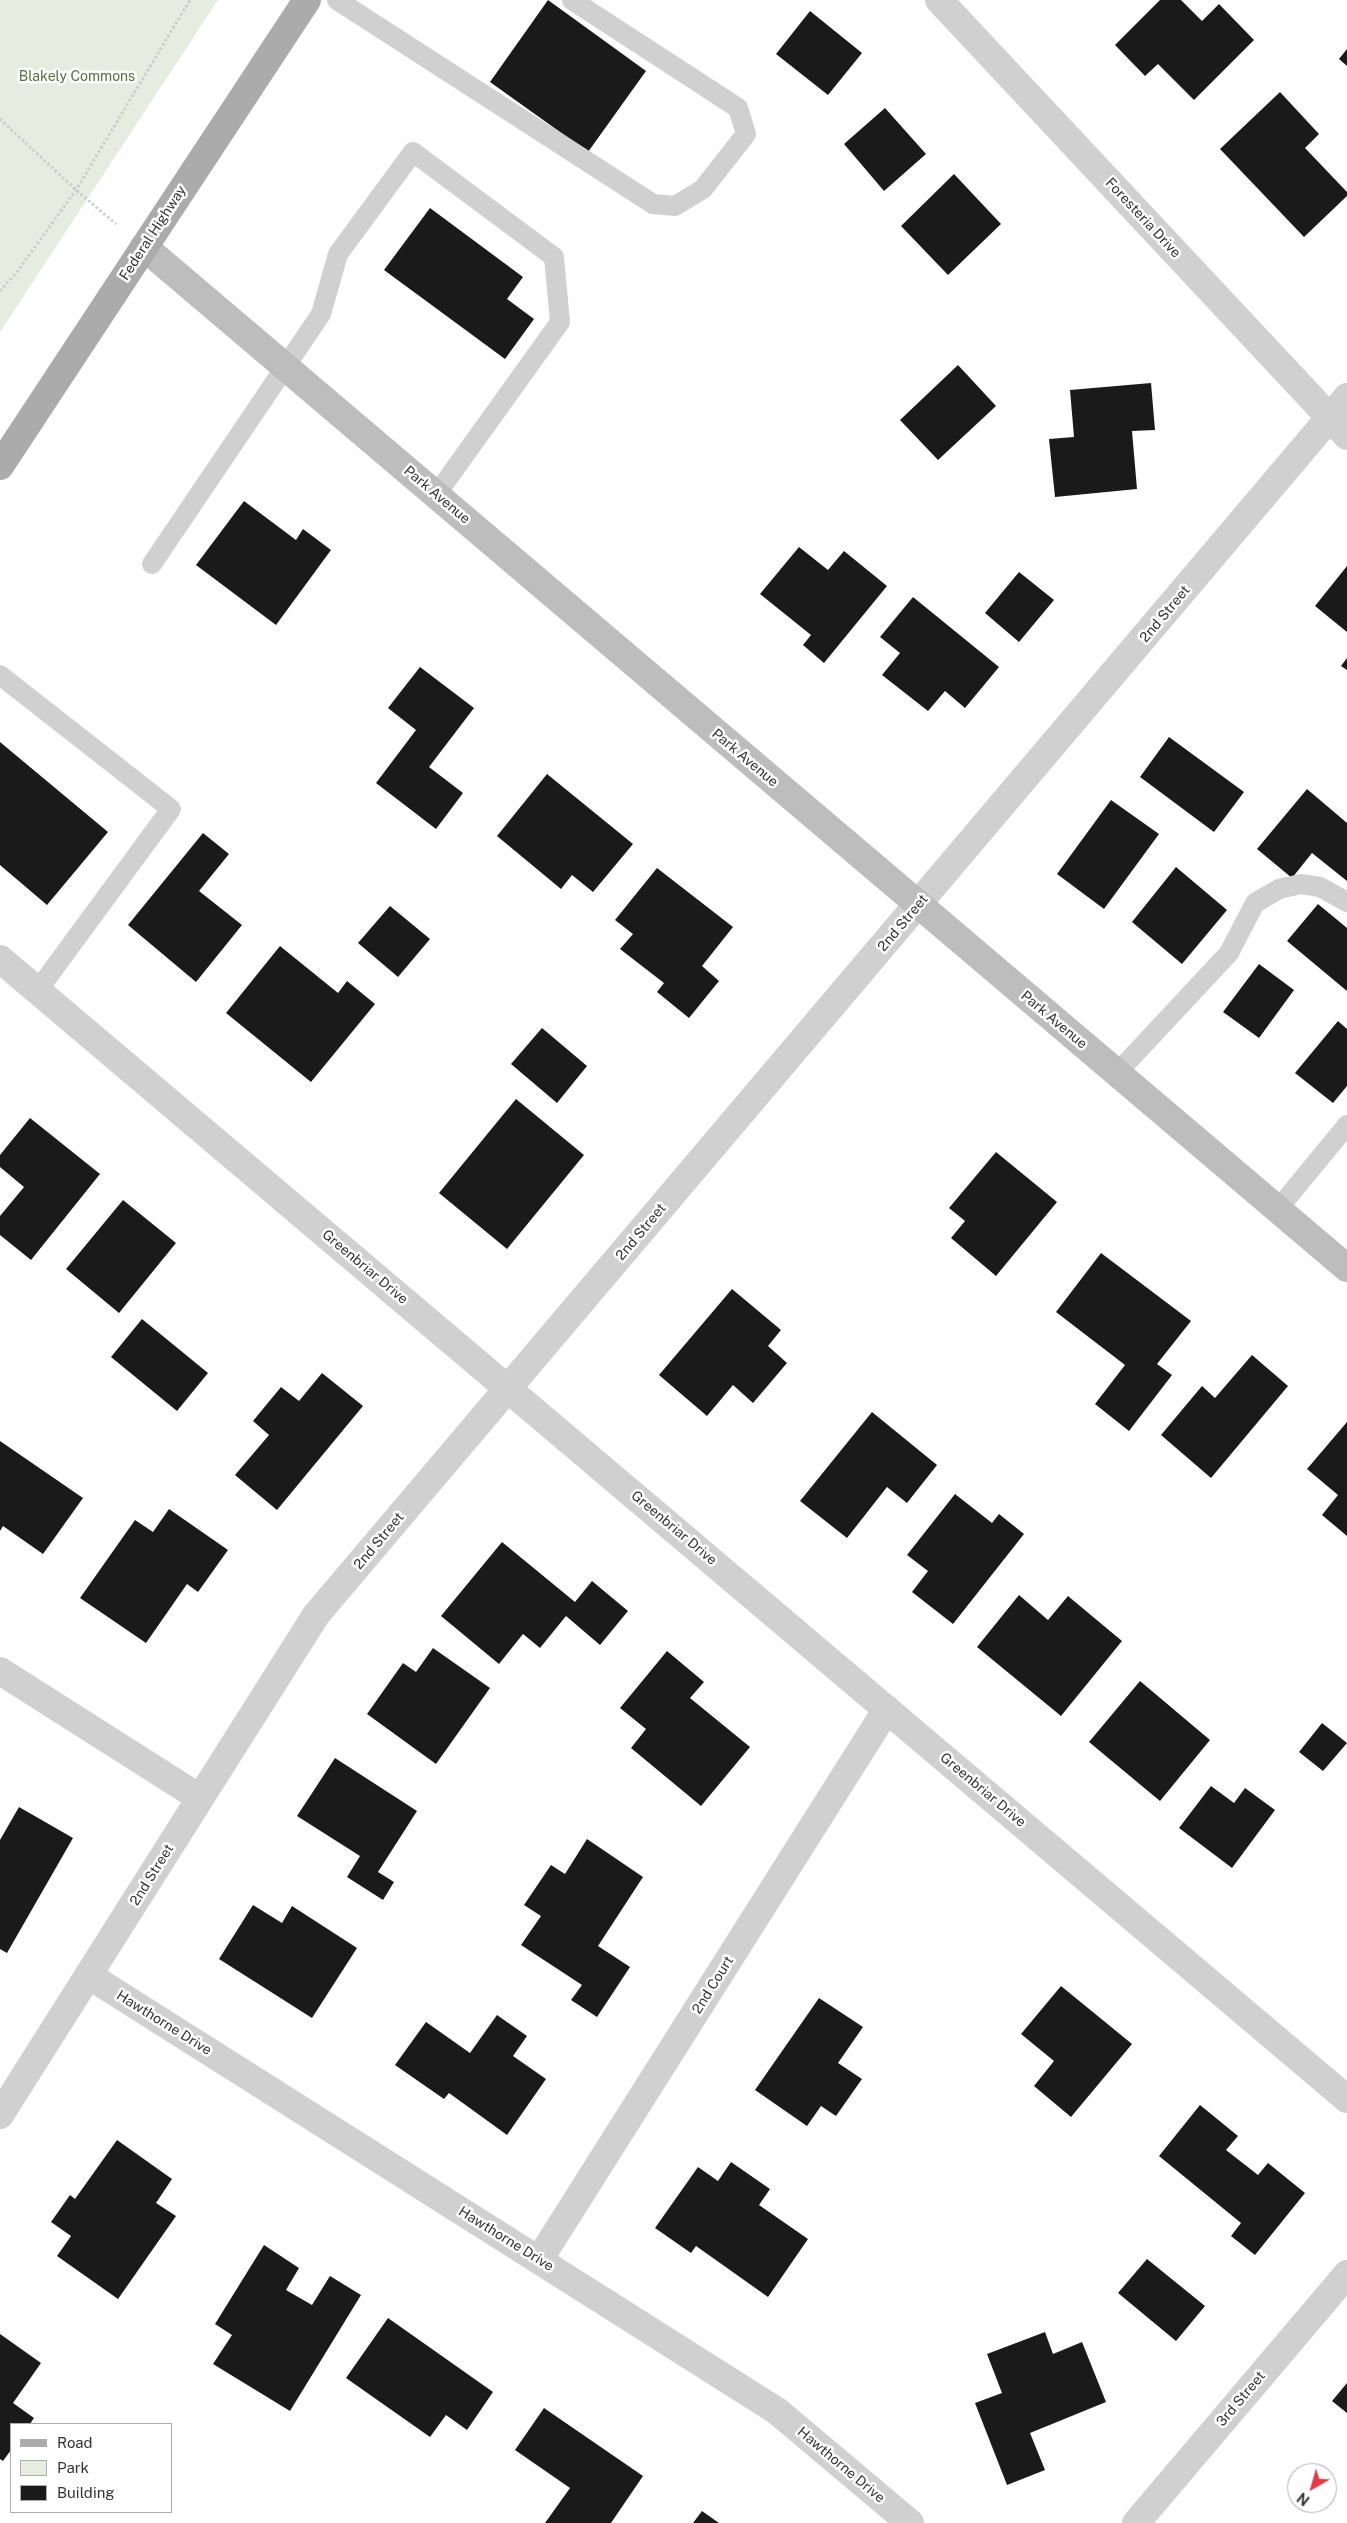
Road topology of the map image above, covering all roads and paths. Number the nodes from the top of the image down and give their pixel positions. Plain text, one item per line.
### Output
1 (190, 0) edge
2 (307, 0) edge
3 (337, 0) edge
4 (572, 0) edge
5 (939, 0) edge
6 (0, 119) edge
7 (76, 190) junction
8 (144, 247) junction
9 (0, 291) edge
10 (284, 366) junction
11 (1347, 397) edge
12 (1338, 428) edge
13 (0, 466) edge
14 (436, 495) junction
15 (152, 564) dead end
16 (0, 675) edge
17 (1347, 902) edge
18 (918, 905) junction
19 (0, 959) edge
20 (38, 990) junction
21 (1117, 1073) junction
22 (1347, 1125) edge
23 (1278, 1209) junction
24 (1347, 1268) edge
25 (508, 1388) junction
26 (0, 1670) edge
27 (887, 1710) junction
28 (200, 1798) junction
29 (88, 1975) junction
30 (1347, 2099) edge
31 (0, 2114) edge
32 (539, 2260) junction
33 (1347, 2274) edge
34 (910, 2523) edge
35 (1136, 2523) edge

1 - 7 path
2 - 8 main road, Federal Highway
3 - 4 lane
5 - 12 street, Foresteria Drive
6 - 7 path
7 - 8 path
7 - 9 path
8 - 10 street, Park Avenue
8 - 13 main road, Federal Highway
10 - 14 street, Park Avenue
10 - 14 lane
10 - 15 lane
11 - 12 street, 2nd Street
12 - 18 street, 2nd Street
14 - 18 street, Park Avenue
16 - 20 lane
17 - 21 lane
18 - 21 street, Park Avenue
18 - 25 street, 2nd Street
19 - 20 street, Greenbriar Drive
20 - 25 street, Greenbriar Drive
21 - 23 street, Park Avenue
22 - 23 lane
23 - 24 street, Park Avenue
25 - 27 street, Greenbriar Drive
25 - 28 street, 2nd Street
26 - 28 street
27 - 30 street, Greenbriar Drive
27 - 32 street, 2nd Court
28 - 29 street, 2nd Street
29 - 31 street, 2nd Street
29 - 32 street, Hawthorne Drive
32 - 34 street, Hawthorne Drive
33 - 35 street, 3rd Street

